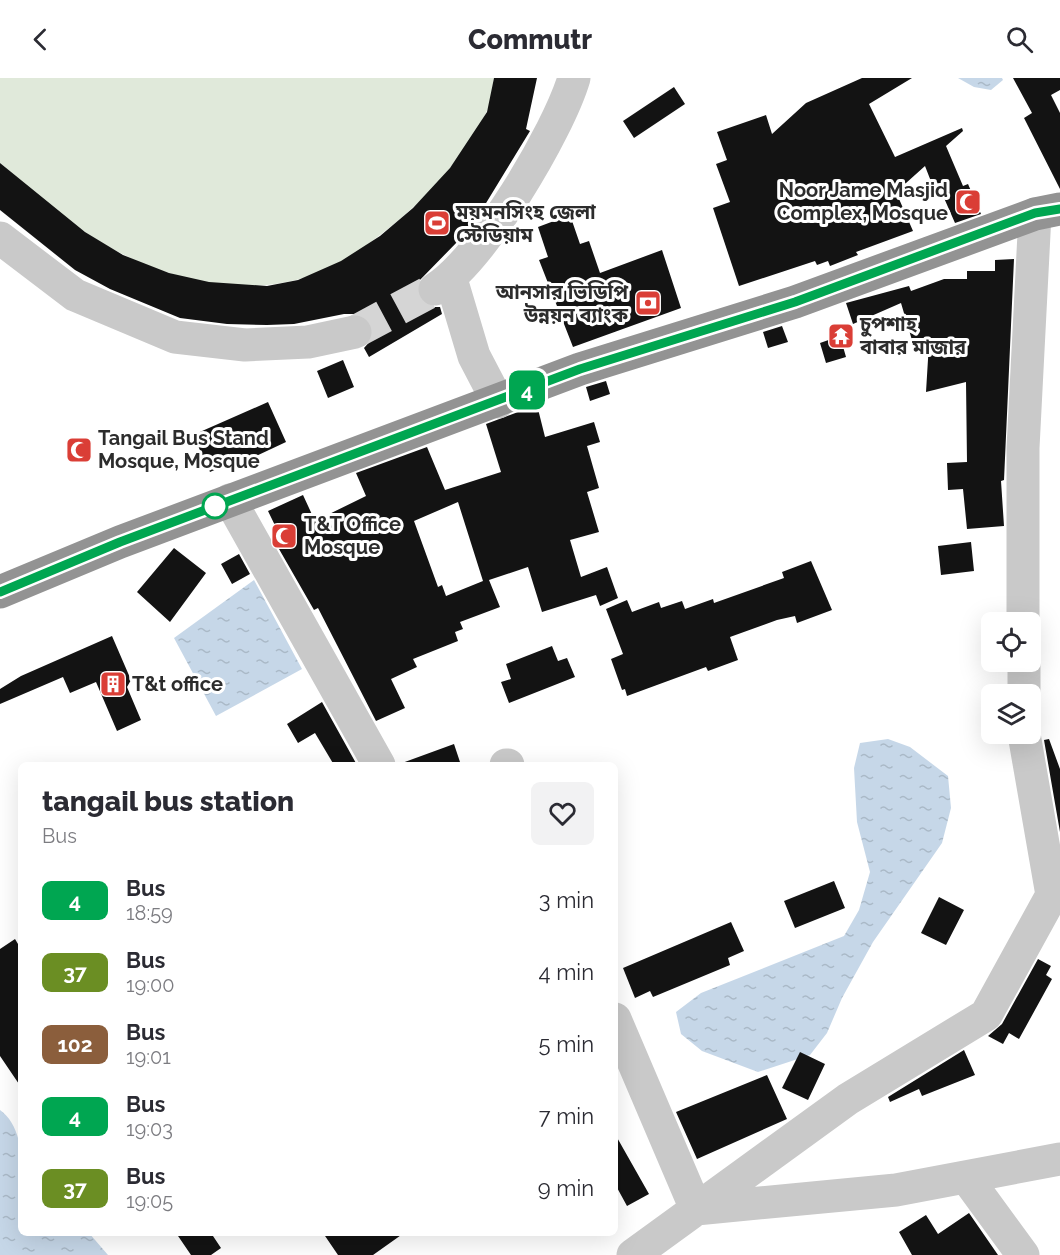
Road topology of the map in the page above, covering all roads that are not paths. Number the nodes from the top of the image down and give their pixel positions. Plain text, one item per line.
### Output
1 (574, 78) edge
2 (1048, 211) edge
3 (0, 238) edge
4 (355, 332) tunnel mouth
5 (498, 402) junction
6 (230, 500) junction
7 (3, 584) edge
8 (1023, 612) edge
9 (1026, 744) edge
10 (377, 762) edge
11 (618, 1026) edge
12 (1060, 1159) edge
13 (966, 1177) junction
14 (696, 1209) junction
15 (633, 1255) edge
16 (1023, 1255) edge

1 - 5 street
2 - 5 highway
2 - 8 street
3 - 4 street
5 - 6 highway
6 - 7 highway
6 - 10 street
9 - 14 street
11 - 14 street
12 - 13 street
13 - 14 street
13 - 16 street
14 - 15 street

